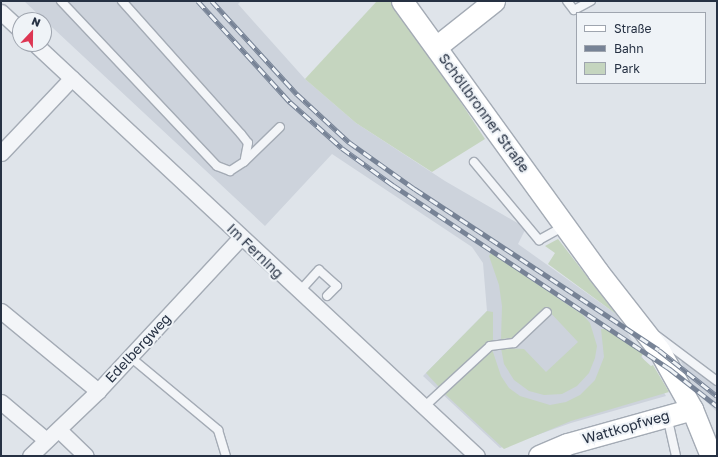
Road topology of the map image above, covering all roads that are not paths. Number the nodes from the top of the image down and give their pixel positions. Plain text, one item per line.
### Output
1 (61, 1) edge
2 (122, 1) edge
3 (402, 1) edge
4 (494, 1) edge
5 (567, 1) edge
6 (591, 1) edge
7 (1, 12) edge
8 (12, 22) edge
9 (436, 47) junction
10 (44, 52) edge
11 (72, 78) junction
12 (280, 127) dead end
13 (1, 153) edge
14 (244, 162) junction
15 (474, 162) dead end
16 (566, 225) junction
17 (241, 237) junction
18 (299, 292) junction
19 (327, 296) dead end
20 (1, 311) edge
21 (547, 312) dead end
22 (649, 334) junction
23 (129, 356) junction
24 (717, 381) edge
25 (98, 391) junction
26 (1, 402) edge
27 (425, 406) junction
28 (692, 409) junction
29 (667, 416) junction
30 (60, 430) junction
31 (46, 440) junction
32 (30, 456) edge
33 (86, 456) edge
34 (226, 456) edge
35 (477, 456) edge
36 (539, 456) edge
37 (676, 456) edge
38 (711, 456) edge

1 - 14 lane
2 - 14 lane
3 - 9 main road, Schöllbronner Straße
4 - 9 main road
5 - 6 lane
7 - 8 street
9 - 16 main road, Schöllbronner Straße
10 - 11 street, Im Ferning
11 - 13 street
11 - 17 street, Im Ferning
12 - 14 lane
15 - 16 lane
16 - 22 main road, Schöllbronner Straße
17 - 18 street, Im Ferning
17 - 23 street, Edelbergweg
18 - 19 lane
18 - 27 street, Im Ferning
20 - 25 street
21 - 27 lane
22 - 24 lane
22 - 28 main road, Schöllbronner Straße
23 - 25 street, Edelbergweg
23 - 34 lane
25 - 30 street, Edelbergweg
26 - 31 street
27 - 35 street, Im Ferning
28 - 29 main road, Wattkopfweg
28 - 38 main road, Schöllbronner Straße
29 - 36 main road, Wattkopfweg
29 - 37 lane
30 - 31 street, Edelbergweg
30 - 33 street
31 - 32 street, Edelbergweg

